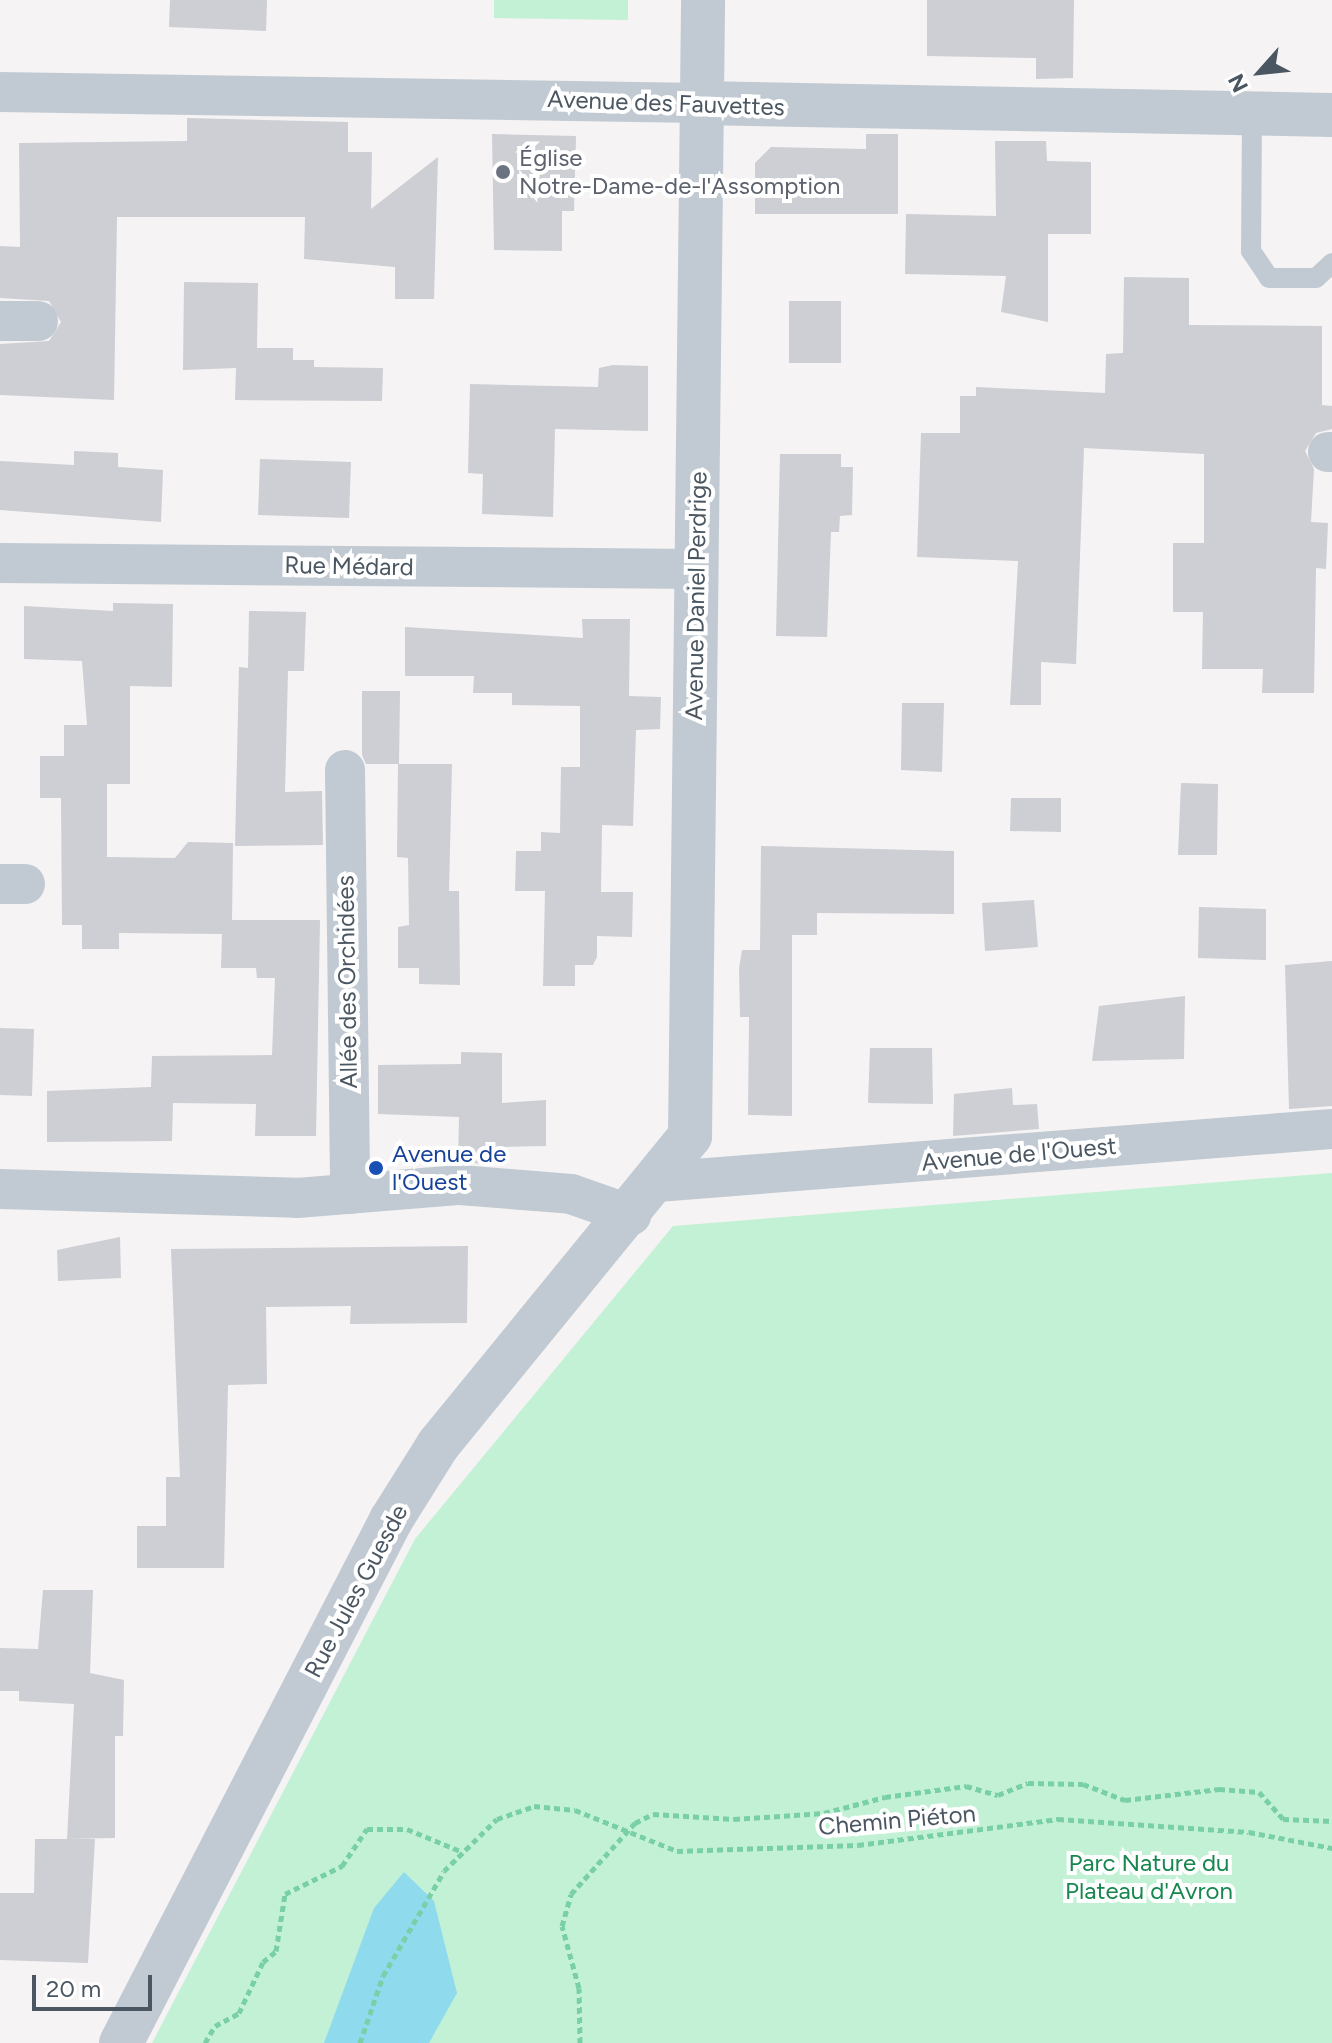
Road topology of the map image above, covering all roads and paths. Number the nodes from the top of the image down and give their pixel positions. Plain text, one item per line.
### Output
1 (703, 0) edge
2 (0, 92) edge
3 (701, 103) junction
4 (1252, 114) junction
5 (1332, 115) edge
6 (1332, 263) edge
7 (0, 563) edge
8 (697, 569) junction
9 (345, 770) dead end
10 (1332, 1129) edge
11 (657, 1182) junction
12 (0, 1189) edge
13 (350, 1194) junction
14 (631, 1215) junction
15 (1332, 1821) edge
16 (626, 1833) junction
17 (1332, 1848) edge
18 (460, 1851) junction
19 (121, 2043) edge
20 (205, 2043) edge
21 (360, 2043) edge
22 (580, 2043) edge

1 - 3 street, Avenue Daniel Perdrige
2 - 3 street, Avenue des Fauvettes
3 - 4 street, Avenue des Fauvettes
3 - 8 street, Avenue Daniel Perdrige
4 - 5 street, Avenue des Fauvettes
4 - 6 lane
7 - 8 street, Rue Médard
8 - 11 street, Avenue Daniel Perdrige
9 - 13 street, Allée des Orchidées
10 - 11 street, Avenue de l'Ouest
11 - 14 street, Rue Jules Guesde
12 - 13 street
13 - 14 street
14 - 19 street, Rue Jules Guesde
15 - 16 path
16 - 17 path, Chemin Piéton
16 - 18 path, Chemin Piéton
16 - 22 path
18 - 20 path
18 - 21 path, Chemin Piéton

